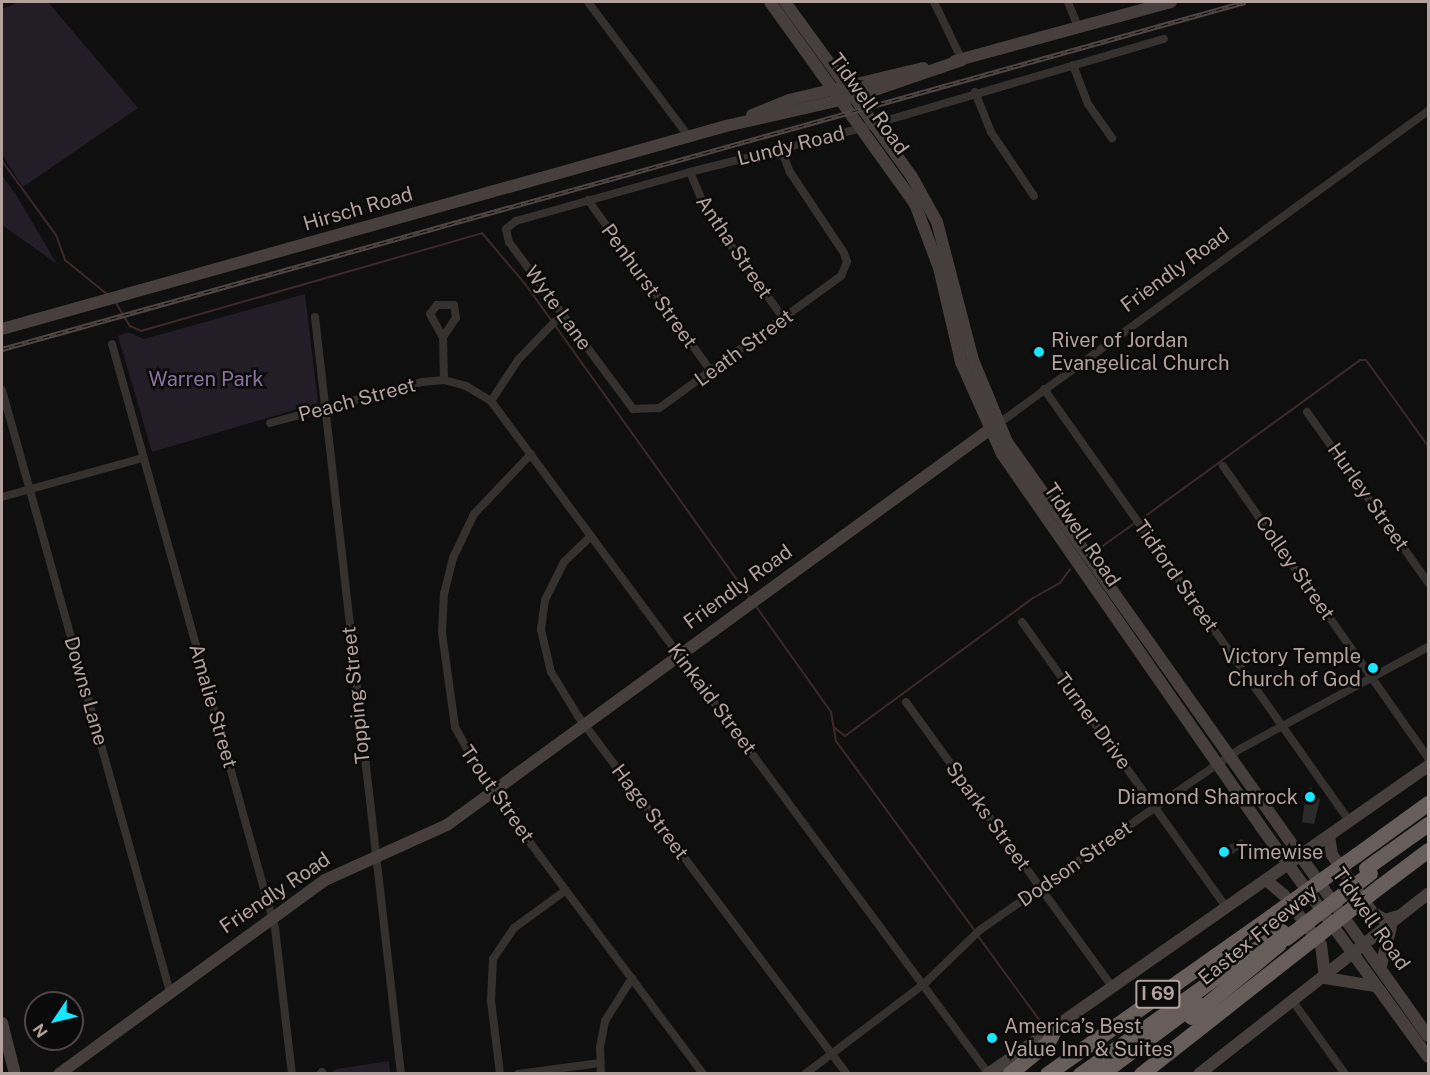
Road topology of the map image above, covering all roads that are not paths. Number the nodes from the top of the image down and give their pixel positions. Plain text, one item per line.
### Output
1 (588, 2) edge
2 (770, 2) edge
3 (785, 2) edge
4 (933, 2) edge
5 (1068, 2) edge
6 (1171, 2) edge
7 (1078, 27) junction
8 (1164, 39) dead end
9 (962, 60) junction
10 (1074, 65) junction
11 (840, 87) junction
12 (975, 92) junction
13 (848, 98) junction
14 (1428, 111) edge
15 (869, 125) junction
16 (726, 126) junction
17 (689, 136) junction
18 (1112, 138) dead end
19 (781, 149) junction
20 (690, 172) junction
21 (1034, 196) dead end
22 (588, 200) junction
23 (520, 219) joint
24 (560, 316) junction
25 (315, 317) dead end
26 (784, 319) junction
27 (2, 329) edge
28 (443, 337) dead end
29 (112, 344) dead end
30 (711, 371) junction
31 (444, 380) junction
32 (1044, 389) junction
33 (2, 390) edge
34 (623, 400) joint
35 (491, 401) junction
36 (324, 407) junction
37 (1307, 412) dead end
38 (270, 423) dead end
39 (994, 427) junction
40 (531, 454) junction
41 (144, 458) junction
42 (1223, 466) dead end
43 (29, 489) junction
44 (2, 497) edge
45 (1054, 519) junction
46 (591, 536) junction
47 (1428, 582) edge
48 (1022, 622) dead end
49 (1428, 647) edge
50 (679, 654) junction
51 (1172, 670) junction
52 (1372, 676) junction
53 (1158, 680) junction
54 (906, 702) dead end
55 (584, 724) junction
56 (1283, 726) junction
57 (1230, 756) junction
58 (1428, 758) edge
59 (1218, 764) junction
60 (1428, 766) edge
61 (492, 792) junction
62 (1428, 803) edge
63 (1155, 808) junction
64 (1350, 822) junction
65 (1428, 825) edge
66 (1329, 836) junction
67 (1428, 850) edge
68 (1302, 855) junction
69 (374, 858) junction
70 (1288, 865) junction
71 (1266, 880) junction
72 (1040, 889) junction
73 (566, 890) junction
74 (1428, 894) edge
75 (1227, 908) junction
76 (272, 917) junction
77 (1396, 920) junction
78 (1284, 934) junction
79 (1366, 945) junction
80 (1353, 956) junction
81 (1381, 966) junction
82 (632, 978) junction
83 (1325, 978) junction
84 (924, 984) junction
85 (1375, 986) junction
86 (1112, 987) junction
87 (170, 992) junction
88 (1294, 1003) junction
89 (2, 1023) edge
90 (1056, 1026) junction
91 (1196, 1032) junction
92 (1152, 1034) junction
93 (1428, 1036) edge
94 (832, 1053) junction
95 (1428, 1057) edge
96 (600, 1063) junction
97 (988, 1073) edge
98 (15, 1074) edge
99 (59, 1074) edge
100 (292, 1074) edge
101 (400, 1074) edge
102 (500, 1074) edge
103 (518, 1074) edge
104 (601, 1074) edge
105 (703, 1074) edge
106 (805, 1074) edge
107 (847, 1074) edge
108 (1009, 1074) edge
109 (1047, 1074) edge
110 (1080, 1074) edge
111 (1094, 1074) edge
112 (1101, 1074) edge
113 (1113, 1074) edge
114 (1141, 1074) edge
115 (1158, 1074) edge
116 (1199, 1074) edge
117 (1345, 1074) edge

1 - 17 street
2 - 11 main road, Tidwell Road
3 - 11 main road, Tidwell Road
4 - 9 street
5 - 7 street
6 - 7 main road, Hirsch Road
7 - 9 main road, Hirsch Road
8 - 10 street, Lundy Road
9 - 11 main road, Hirsch Road
9 - 13 main road, Hirsch Road
10 - 12 street, Lundy Road
10 - 18 street
11 - 13 main road, Tidwell Road
11 - 16 main road, Hirsch Road
12 - 15 street, Lundy Road
12 - 21 street
13 - 15 main road, Tidwell Road
13 - 16 main road, Hirsch Road
14 - 32 street, Friendly Road
15 - 19 street, Lundy Road
15 - 39 main road, Tidwell Road
16 - 17 main road, Hirsch Road
17 - 27 main road, Hirsch Road
19 - 20 street, Lundy Road
19 - 26 street, Leath Street
20 - 22 street, Lundy Road
20 - 26 street, Antha Street
22 - 23 street, Lundy Road
22 - 30 street, Penhurst Street
23 - 24 street, Wyte Lane
24 - 34 street, Wyte Lane
24 - 35 street
25 - 36 street, Topping Street
26 - 30 street, Leath Street
28 - 31 street
29 - 41 street, Amalie Street
30 - 34 street, Leath Street
31 - 35 street, Kinkaid Street
31 - 36 street, Peach Street
32 - 39 street, Friendly Road
32 - 56 street, Tidford Street
33 - 43 street, Downs Lane
35 - 40 street, Kinkaid Street
36 - 38 street, Peach Street
36 - 69 street, Topping Street
37 - 47 street, Hurley Street
39 - 45 main road, Tidwell Road
39 - 50 main road, Friendly Road
40 - 46 street, Kinkaid Street
40 - 61 street, Trout Street
41 - 43 street
41 - 76 street, Amalie Street
42 - 52 street, Colley Street
43 - 44 street
43 - 87 street, Downs Lane
45 - 51 main road, Tidwell Road
45 - 53 main road, Tidwell Road
46 - 50 street, Kinkaid Street
46 - 55 street, Hage Street
48 - 63 street, Turner Drive
49 - 52 street, Dodson Street
50 - 55 main road, Friendly Road
50 - 84 street, Kinkaid Street
51 - 53 main road
51 - 57 main road, Tidwell Road
52 - 56 street, Dodson Street
52 - 58 street, Colley Street
53 - 59 main road, Tidwell Road
54 - 72 street, Sparks Street
55 - 61 main road, Friendly Road
55 - 94 street, Hage Street
56 - 57 street, Dodson Street
56 - 64 street, Tidford Street
57 - 59 street, Dodson Street
57 - 68 main road, Tidwell Road
59 - 63 street, Dodson Street
59 - 70 main road, Tidwell Road
60 - 64 main road
61 - 69 main road, Friendly Road
61 - 73 street, Trout Street
62 - 109 highway, Eastex Freeway / I 69, bridge
63 - 72 street, Dodson Street
63 - 75 street, Turner Drive
64 - 66 main road
65 - 78 highway, Eastex Freeway / I 69, bridge
66 - 68 main road
66 - 77 main road
67 - 91 highway, Eastex Freeway / I 69, bridge
68 - 70 main road
68 - 79 main road, Tidwell Road
69 - 76 main road, Friendly Road
69 - 101 street, Topping Street
70 - 71 main road
70 - 80 main road, Tidwell Road
71 - 75 main road
71 - 83 main road
72 - 84 street, Dodson Street
72 - 86 street, Sparks Street
73 - 82 street, Trout Street
73 - 102 street
74 - 77 main road
75 - 86 main road
76 - 87 main road, Friendly Road
76 - 100 street, Amalie Street
77 - 79 main road
77 - 81 main road
78 - 92 highway
78 - 110 highway, I 69
78 - 113 highway, Eastex Freeway
79 - 80 main road
79 - 81 main road, Tidwell Road
80 - 83 main road
80 - 85 main road, Tidwell Road
81 - 93 main road, Tidwell Road
82 - 96 street
82 - 105 street, Trout Street
83 - 85 main road
83 - 88 main road
84 - 94 street, Dodson Street
84 - 97 street, Kinkaid Street
85 - 95 main road, Tidwell Road
86 - 90 main road
87 - 99 main road, Friendly Road
88 - 116 main road
88 - 117 street
89 - 98 main road
90 - 97 main road
90 - 108 highway
91 - 114 highway, Eastex Freeway / I 69
91 - 115 highway
92 - 111 highway
92 - 112 highway
94 - 106 street, Dodson Street
94 - 107 street, Hage Street
96 - 103 street
96 - 104 street

